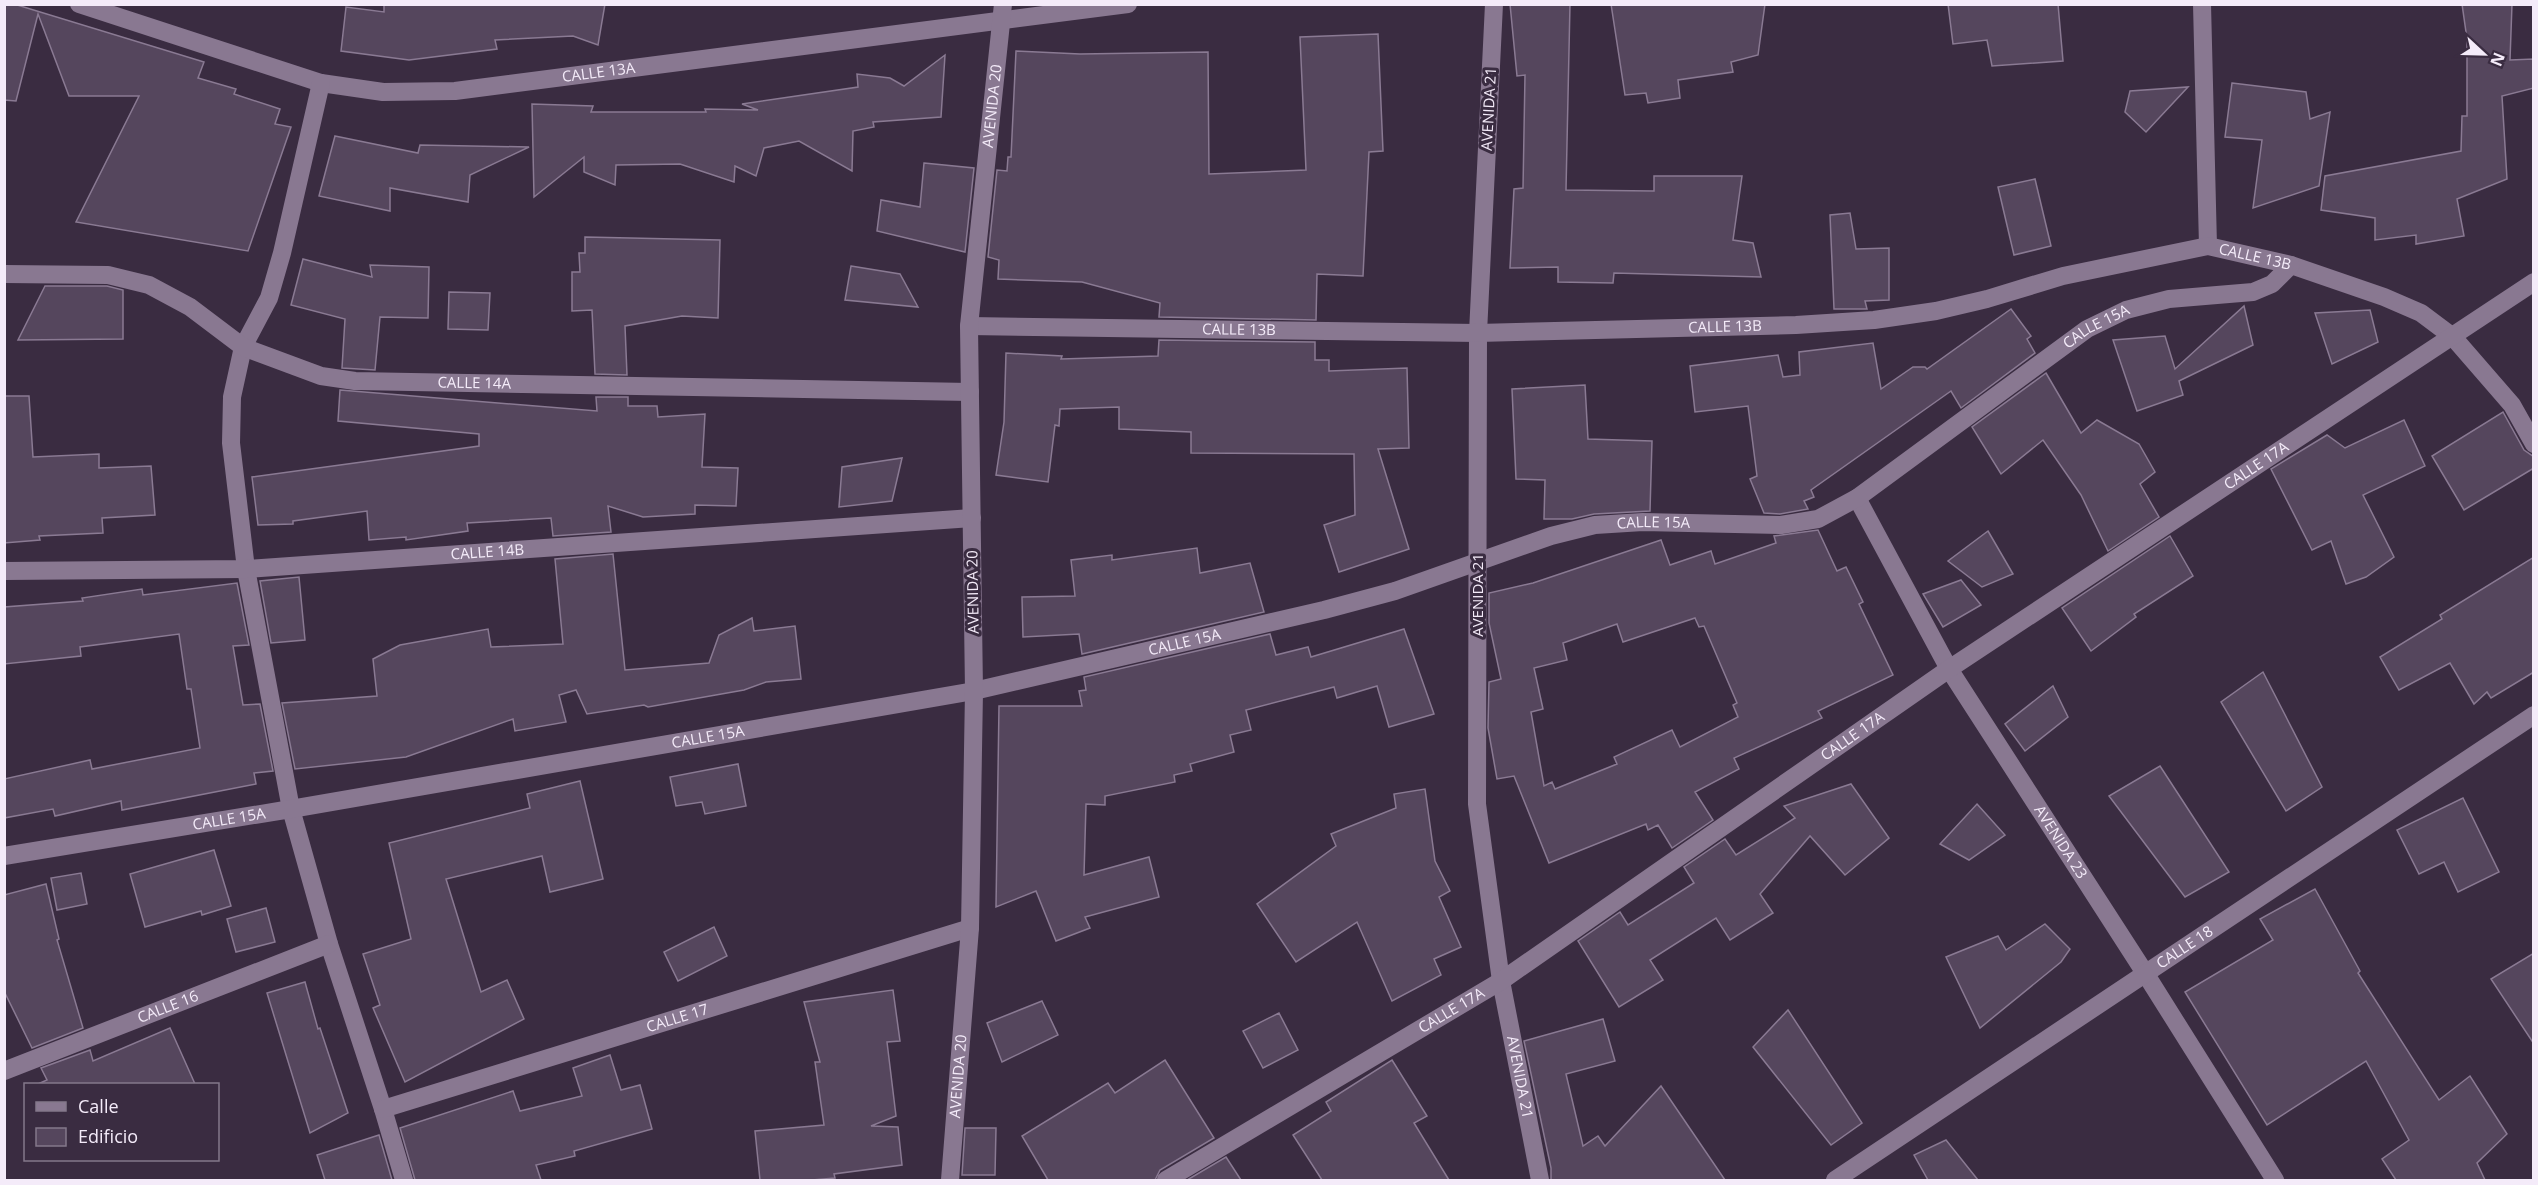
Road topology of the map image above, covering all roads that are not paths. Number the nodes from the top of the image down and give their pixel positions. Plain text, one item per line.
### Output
1 (79, 4) edge
2 (1128, 4) edge
3 (1494, 4) edge
4 (2202, 4) edge
5 (1002, 13) edge
6 (321, 83) junction
7 (2208, 246) junction
8 (2291, 265) junction
9 (4, 274) edge
10 (2534, 282) edge
11 (969, 326) junction
12 (1478, 333) junction
13 (2453, 337) junction
14 (243, 346) junction
15 (970, 392) junction
16 (2534, 444) edge
17 (1857, 498) junction
18 (972, 518) junction
19 (1478, 561) junction
20 (246, 569) junction
21 (4, 571) edge
22 (1949, 669) junction
23 (974, 690) junction
24 (2534, 715) edge
25 (291, 809) junction
26 (4, 856) edge
27 (970, 928) junction
28 (329, 944) junction
29 (2145, 973) junction
30 (1501, 981) junction
31 (4, 1071) edge
32 (383, 1109) junction
33 (404, 1180) edge
34 (950, 1180) edge
35 (1166, 1180) edge
36 (1540, 1180) edge
37 (1835, 1180) edge
38 (2275, 1180) edge

1 - 6 street, CALLE 13A
2 - 5 street, CALLE 13A
3 - 12 street, AVENIDA 21
4 - 7 street
5 - 6 street, CALLE 13A
5 - 11 street, AVENIDA 20
6 - 14 street
7 - 8 street, CALLE 13B
7 - 12 street, CALLE 13B
8 - 13 street, CALLE 13B
8 - 17 street, CALLE 15A
9 - 14 street, CALLE 14A
10 - 13 street, CALLE 17A
11 - 12 street, CALLE 13B
11 - 15 street, AVENIDA 20
12 - 19 street, AVENIDA 21
13 - 16 street, CALLE 13B
13 - 22 street, CALLE 17A
14 - 15 street, CALLE 14A
14 - 20 street
15 - 18 street, AVENIDA 20
17 - 19 street, CALLE 15A
17 - 22 street, AVENIDA 23
18 - 20 street, CALLE 14B
18 - 23 street, AVENIDA 20
19 - 23 street, CALLE 15A
19 - 30 street, AVENIDA 21
20 - 21 street, CALLE 14B
20 - 25 street
22 - 29 street, AVENIDA 23
22 - 30 street, CALLE 17A
23 - 25 street, CALLE 15A
23 - 27 street, AVENIDA 20
24 - 29 street, CALLE 18
25 - 26 street, CALLE 15A
25 - 28 street
27 - 32 street, CALLE 17
27 - 34 street, AVENIDA 20
28 - 31 street, CALLE 16
28 - 32 street
29 - 37 street, CALLE 18
29 - 38 street, AVENIDA 23
30 - 35 street, CALLE 17A
30 - 36 street, AVENIDA 21
32 - 33 street

